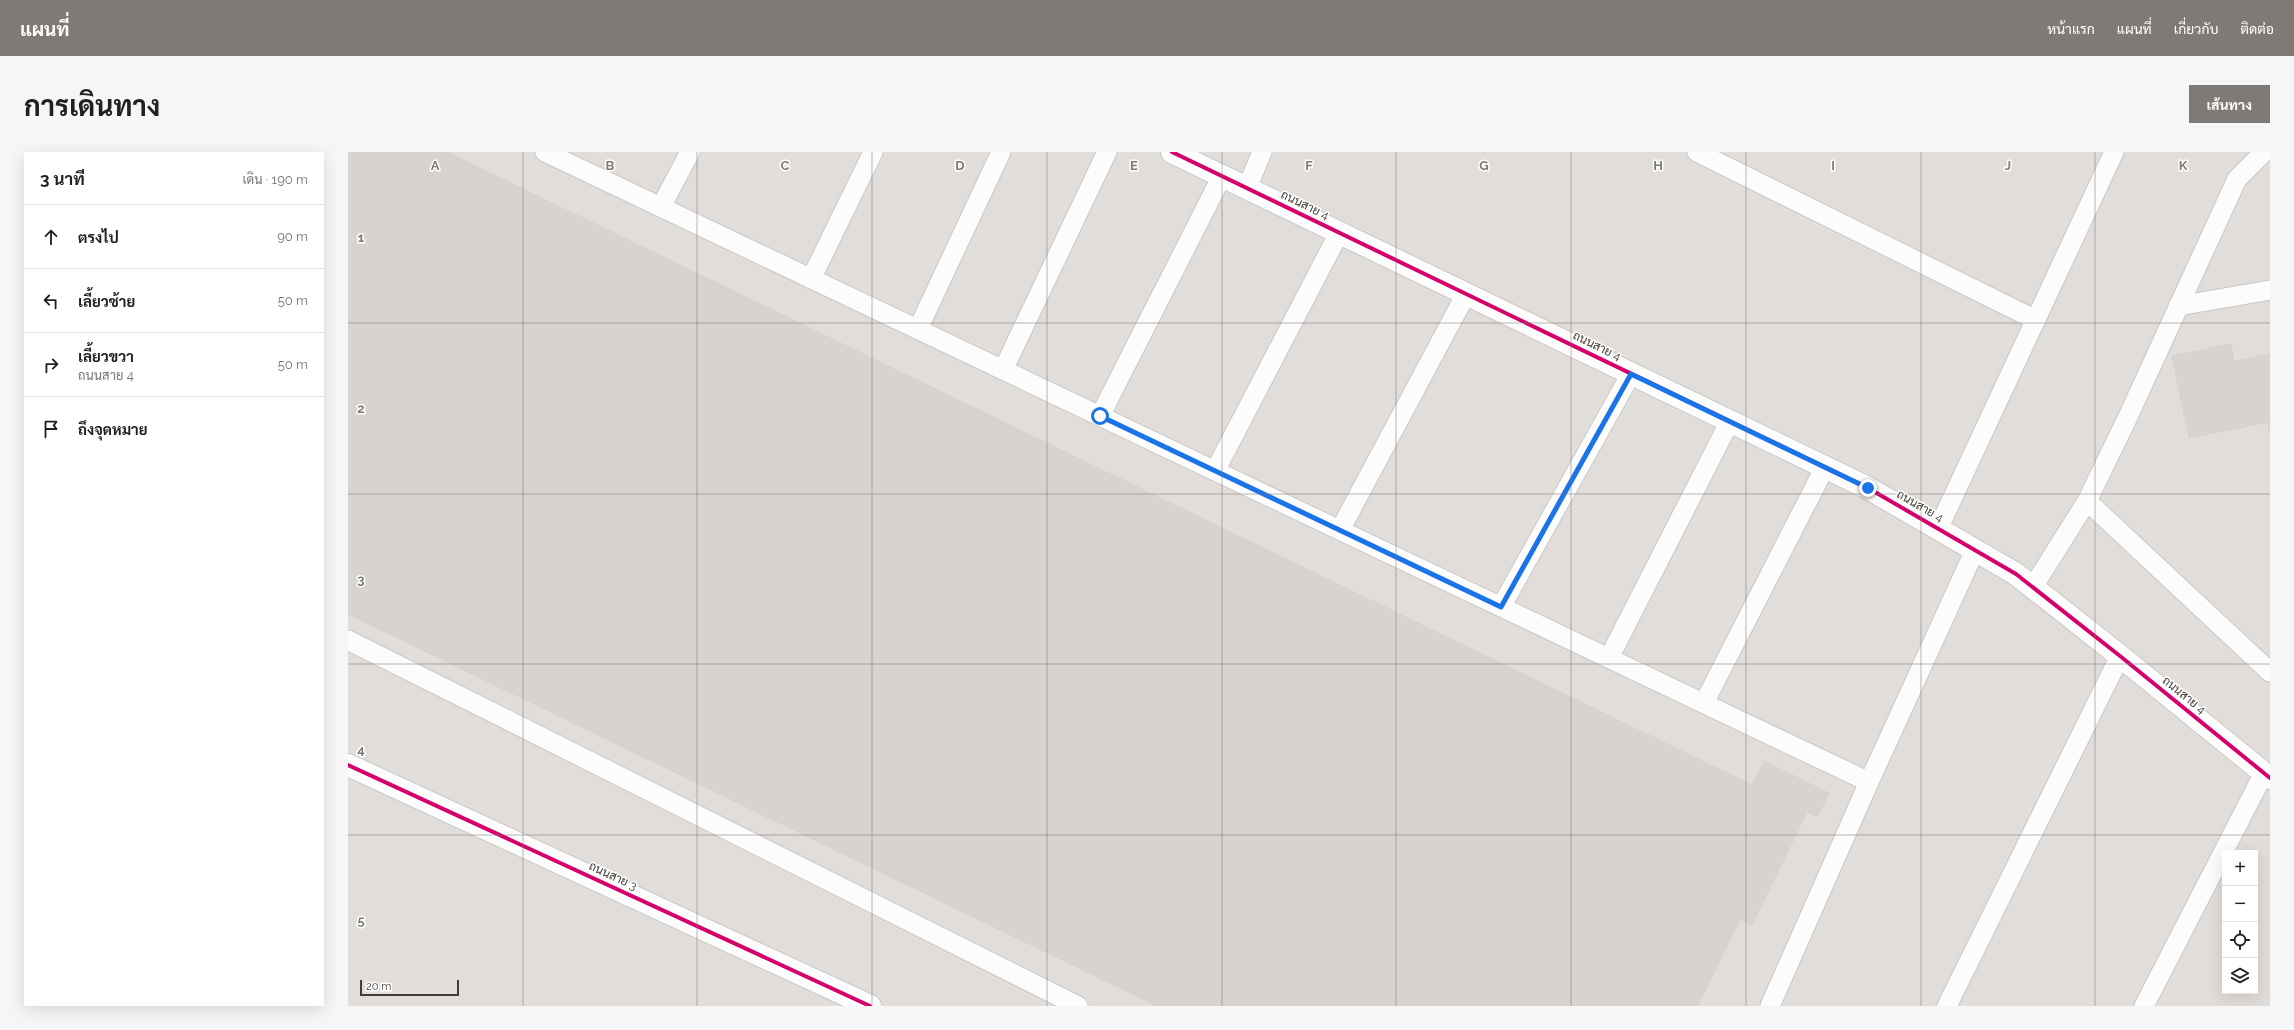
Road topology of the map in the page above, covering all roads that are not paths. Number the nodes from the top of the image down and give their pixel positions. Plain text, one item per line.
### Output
1 (545, 152) edge
2 (690, 152) edge
3 (873, 152) edge
4 (1001, 152) edge
5 (1106, 152) edge
6 (1172, 152) edge
7 (1262, 152) edge
8 (1697, 152) edge
9 (2114, 152) edge
10 (2264, 152) edge
11 (1222, 176) junction
12 (1247, 188) junction
13 (661, 207) junction
14 (1339, 232) junction
15 (811, 278) junction
16 (2270, 290) edge
17 (1466, 294) junction
18 (2178, 306) junction
19 (2036, 320) junction
20 (918, 329) junction
21 (1003, 370) junction
22 (1631, 374) junction
23 (1100, 416) junction
24 (1730, 421) junction
25 (1825, 467) junction
26 (1215, 471) junction
27 (2087, 501) junction
28 (1938, 529) junction
29 (1340, 530) junction
30 (1975, 550) junction
31 (2033, 587) junction
32 (1501, 607) junction
33 (348, 640) edge
34 (2120, 656) junction
35 (1609, 658) junction
36 (2270, 672) edge
37 (1704, 703) junction
38 (348, 765) edge
39 (2267, 776) edge
40 (1869, 782) junction
41 (870, 1006) edge
42 (1078, 1006) edge
43 (1770, 1006) edge
44 (1947, 1006) edge
45 (2144, 1006) edge

1 - 13 lane
2 - 13 lane
3 - 15 lane
4 - 20 lane
5 - 21 lane
6 - 11 street, ถนนสาย 4
7 - 12 lane
8 - 19 lane
9 - 19 lane
10 - 18 lane
11 - 12 street, ถนนสาย 4
11 - 23 lane
12 - 14 street, ถนนสาย 4
13 - 15 lane
14 - 17 street, ถนนสาย 4
14 - 26 lane
15 - 20 lane
16 - 18 lane
17 - 22 street, ถนนสาย 4
17 - 29 lane
18 - 27 lane
19 - 28 lane
20 - 21 lane
21 - 23 lane
22 - 24 street, ถนนสาย 4
22 - 32 lane
23 - 26 lane
24 - 25 street, ถนนสาย 4
24 - 35 lane
25 - 28 street, ถนนสาย 4
25 - 37 lane
26 - 29 lane
27 - 31 lane
27 - 36 lane
28 - 30 street, ถนนสาย 4
29 - 32 lane
30 - 31 street, ถนนสาย 4
30 - 40 lane
31 - 34 street, ถนนสาย 4
32 - 35 lane
33 - 42 lane
34 - 39 street, ถนนสาย 4
34 - 44 lane
35 - 37 lane
37 - 40 lane
38 - 41 street, ถนนสาย 3
39 - 45 lane
40 - 43 lane

